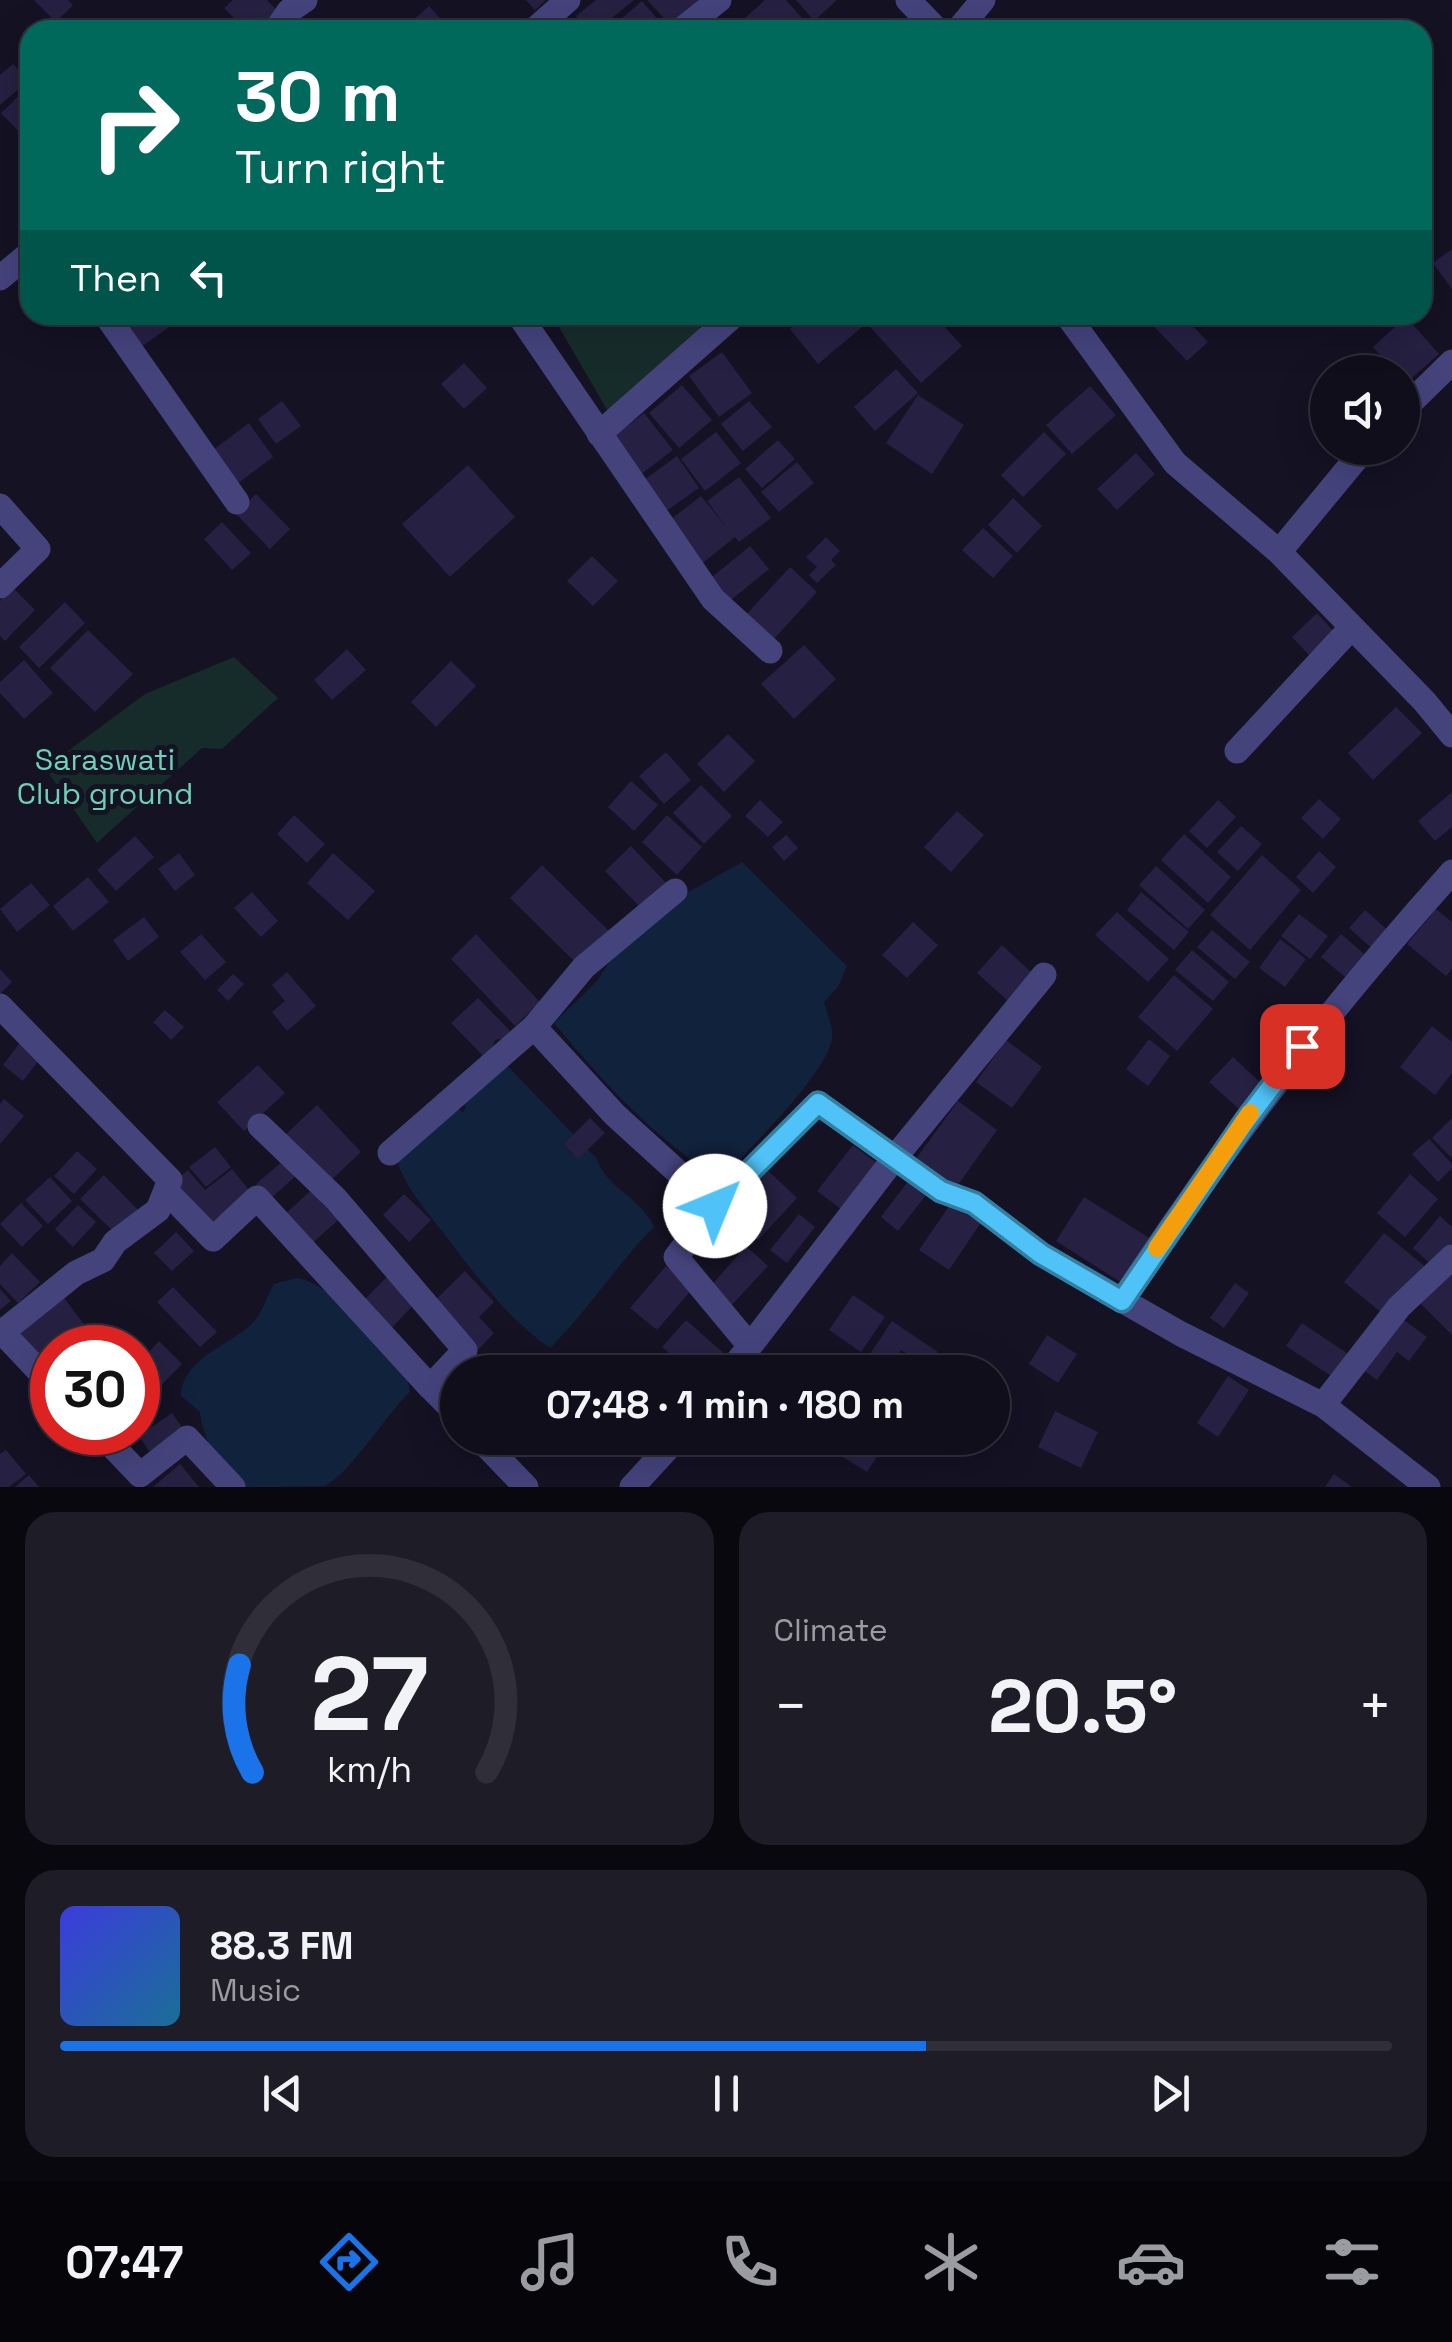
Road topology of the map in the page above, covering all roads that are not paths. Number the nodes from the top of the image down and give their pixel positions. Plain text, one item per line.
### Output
1 (568, 0) edge
2 (719, 0) edge
3 (908, 0) edge
4 (983, 0) edge
5 (545, 20) edge
6 (694, 20) edge
7 (927, 20) edge
8 (966, 20) edge
9 (20, 261) edge
10 (0, 278) edge
11 (113, 325) edge
12 (525, 325) edge
13 (723, 325) edge
14 (1073, 325) edge
15 (1452, 362) edge
16 (1420, 393) edge
17 (599, 434) junction
18 (1351, 465) edge
19 (237, 502) dead end
20 (0, 506) edge
21 (1279, 552) junction
22 (0, 586) edge
23 (1352, 627) junction
24 (770, 651) dead end
25 (1452, 735) edge
26 (1236, 752) dead end
27 (1452, 872) edge
28 (674, 891) dead end
29 (1044, 975) dead end
30 (0, 1006) edge
31 (534, 1027) junction
32 (260, 1126) dead end
33 (390, 1153) dead end
34 (896, 1156) junction
35 (166, 1191) junction
36 (715, 1206) junction
37 (1452, 1258) edge
38 (1122, 1301) junction
39 (1, 1333) edge
40 (750, 1346) junction
41 (743, 1355) edge
42 (30, 1362) edge
43 (430, 1386) junction
44 (440, 1396) edge
45 (1323, 1405) junction
46 (120, 1455) edge
47 (495, 1455) edge
48 (661, 1455) edge
49 (233, 1487) edge
50 (526, 1487) edge
51 (632, 1487) edge
52 (1428, 1487) edge

1 - 5 street
2 - 6 street
3 - 7 street
4 - 8 street
9 - 10 street
11 - 19 street
12 - 17 street
13 - 17 street
14 - 21 street
15 - 16 street
17 - 24 street
18 - 21 street
20 - 22 street
21 - 23 street
23 - 25 street
23 - 26 street
27 - 38 street
28 - 31 street
29 - 34 street
30 - 35 street
31 - 33 street
31 - 36 street
32 - 43 street
34 - 36 street
34 - 38 street
34 - 40 street
35 - 39 street
35 - 43 street
36 - 40 street
37 - 45 street
38 - 45 street
39 - 42 street
40 - 41 street
43 - 44 street
45 - 52 street
46 - 49 street
47 - 50 street
48 - 51 street

